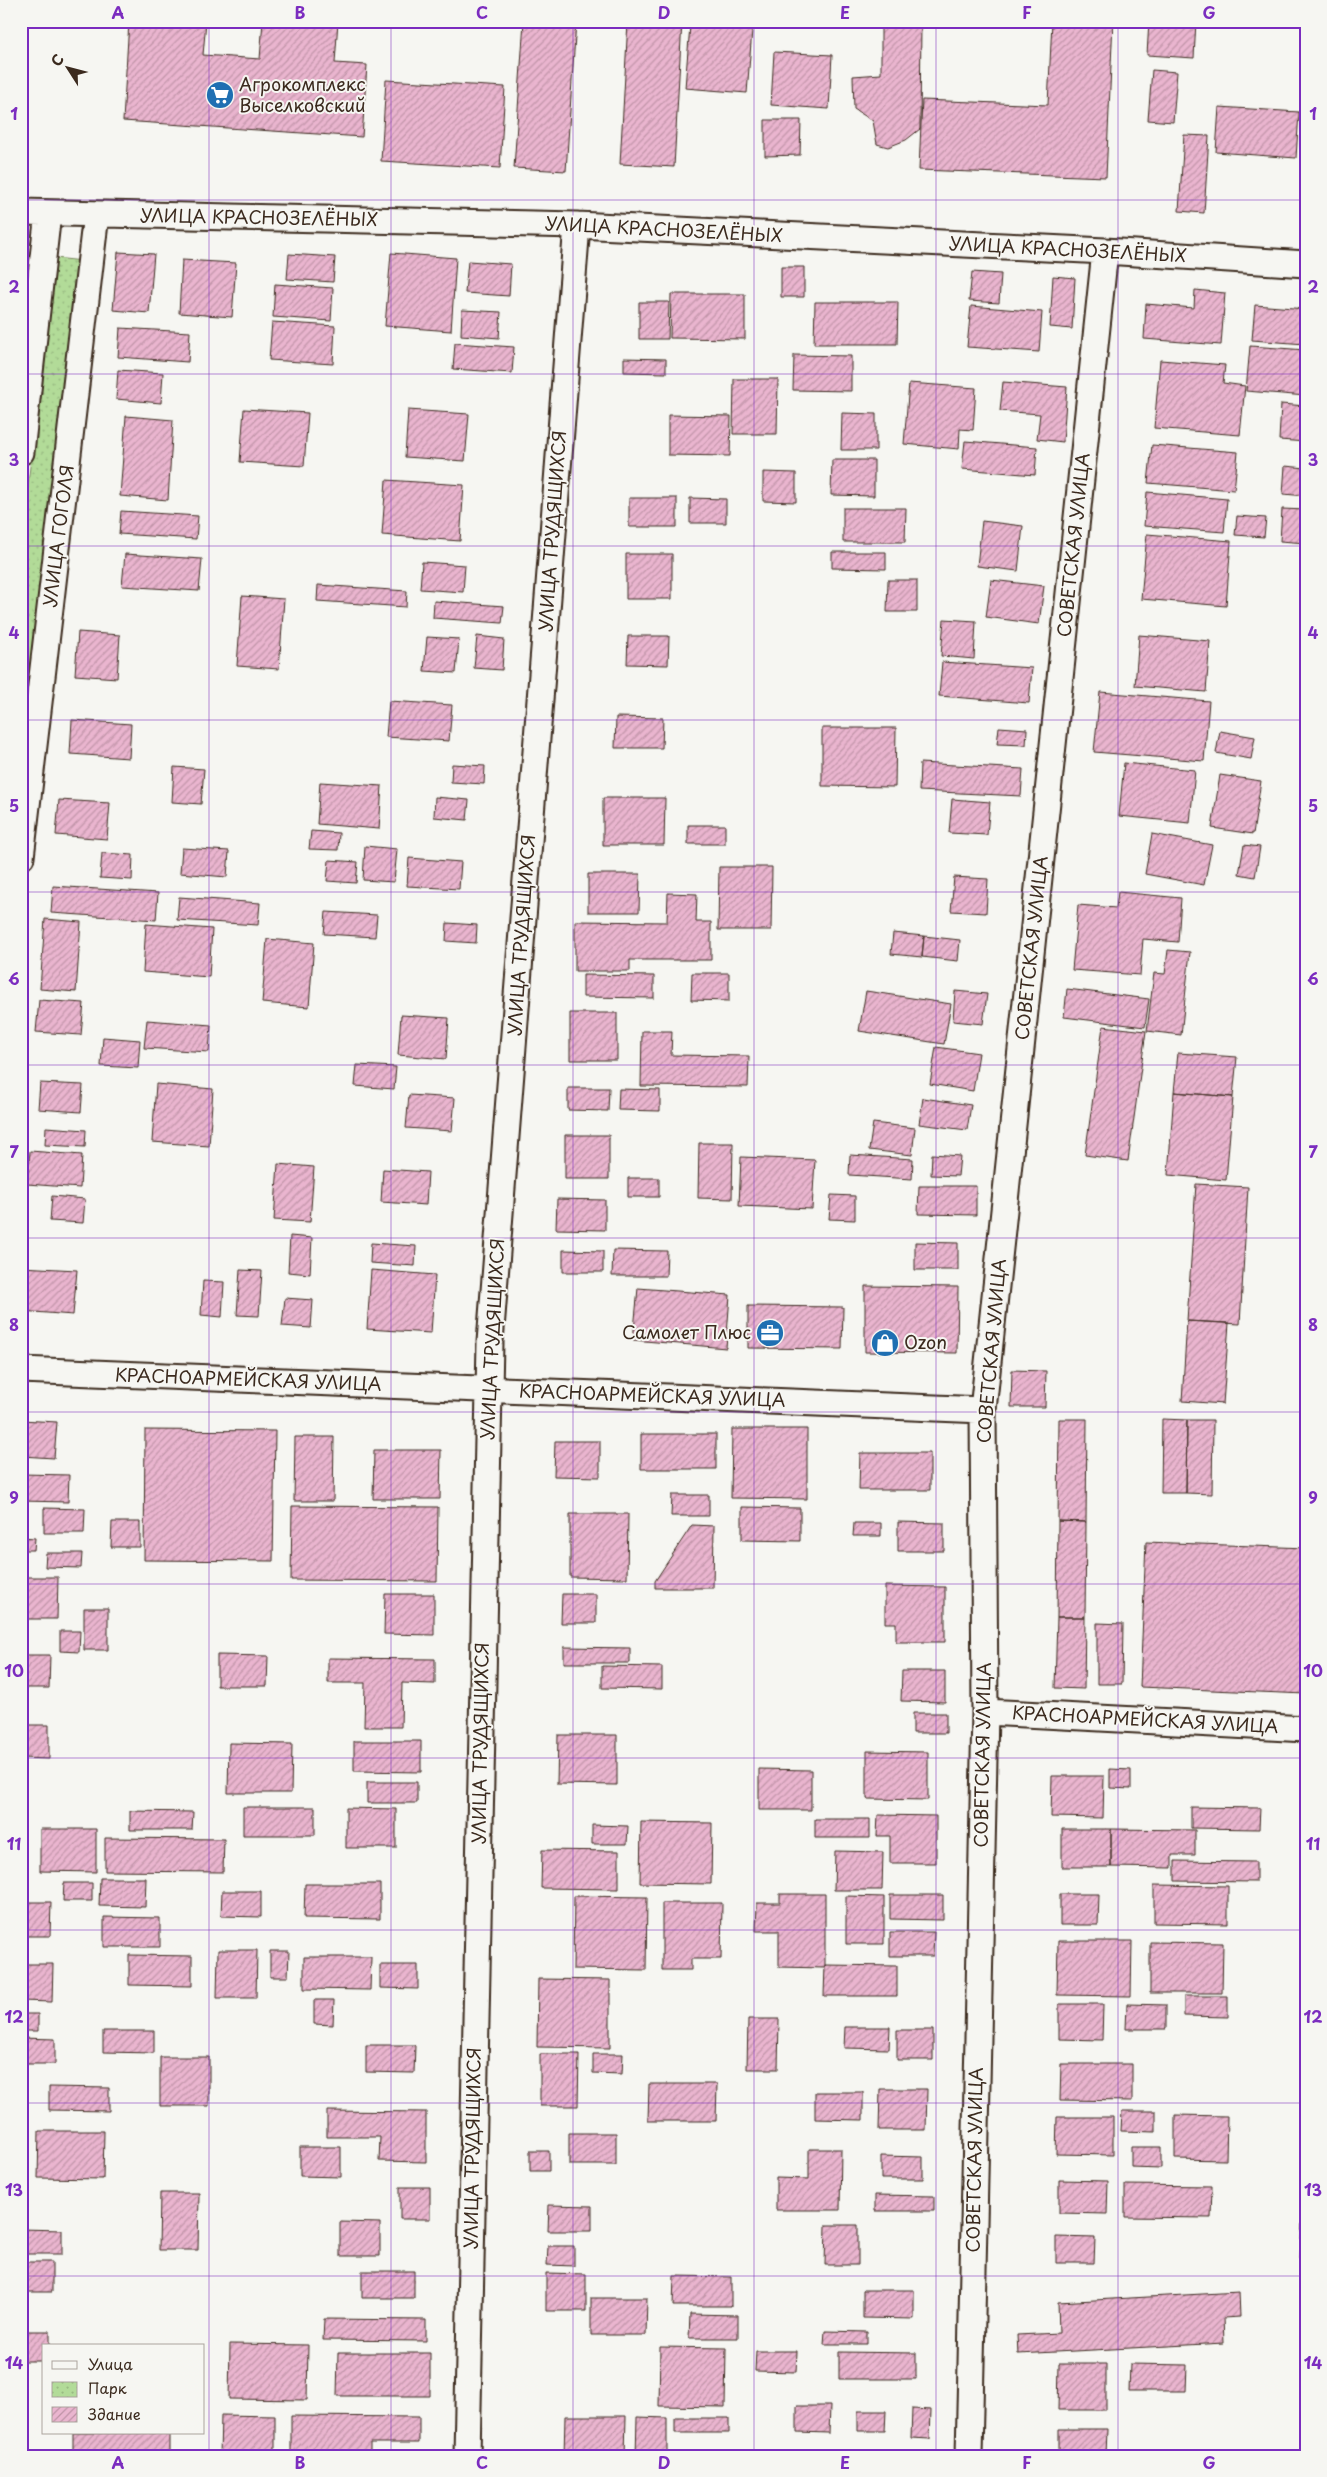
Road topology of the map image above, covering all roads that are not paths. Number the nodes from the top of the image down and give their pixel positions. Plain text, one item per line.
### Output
1 (21, 212) edge
2 (48, 213) junction
3 (96, 214) junction
4 (577, 224) junction
5 (1105, 251) junction
6 (1306, 264) edge
7 (21, 452) edge
8 (21, 857) edge
9 (21, 1370) edge
10 (489, 1390) junction
11 (983, 1410) junction
12 (985, 1712) junction
13 (1306, 1729) edge
14 (467, 2456) edge
15 (969, 2456) edge

1 - 2 street, УЛИЦА КРАСНОЗЕЛЁНЫХ
2 - 3 street, УЛИЦА КРАСНОЗЕЛЁНЫХ
2 - 7 street
3 - 4 street, УЛИЦА КРАСНОЗЕЛЁНЫХ
3 - 8 street, УЛИЦА ГОГОЛЯ
4 - 5 street, УЛИЦА КРАСНОЗЕЛЁНЫХ
4 - 10 street, УЛИЦА ТРУДЯЩИХСЯ
5 - 6 street, УЛИЦА КРАСНОЗЕЛЁНЫХ
5 - 11 street, СОВЕТСКАЯ УЛИЦА
9 - 10 street, КРАСНОАРМЕЙСКАЯ УЛИЦА
10 - 11 street, КРАСНОАРМЕЙСКАЯ УЛИЦА
10 - 14 street, УЛИЦА ТРУДЯЩИХСЯ
11 - 12 street, СОВЕТСКАЯ УЛИЦА
12 - 13 street, КРАСНОАРМЕЙСКАЯ УЛИЦА
12 - 15 street, СОВЕТСКАЯ УЛИЦА

